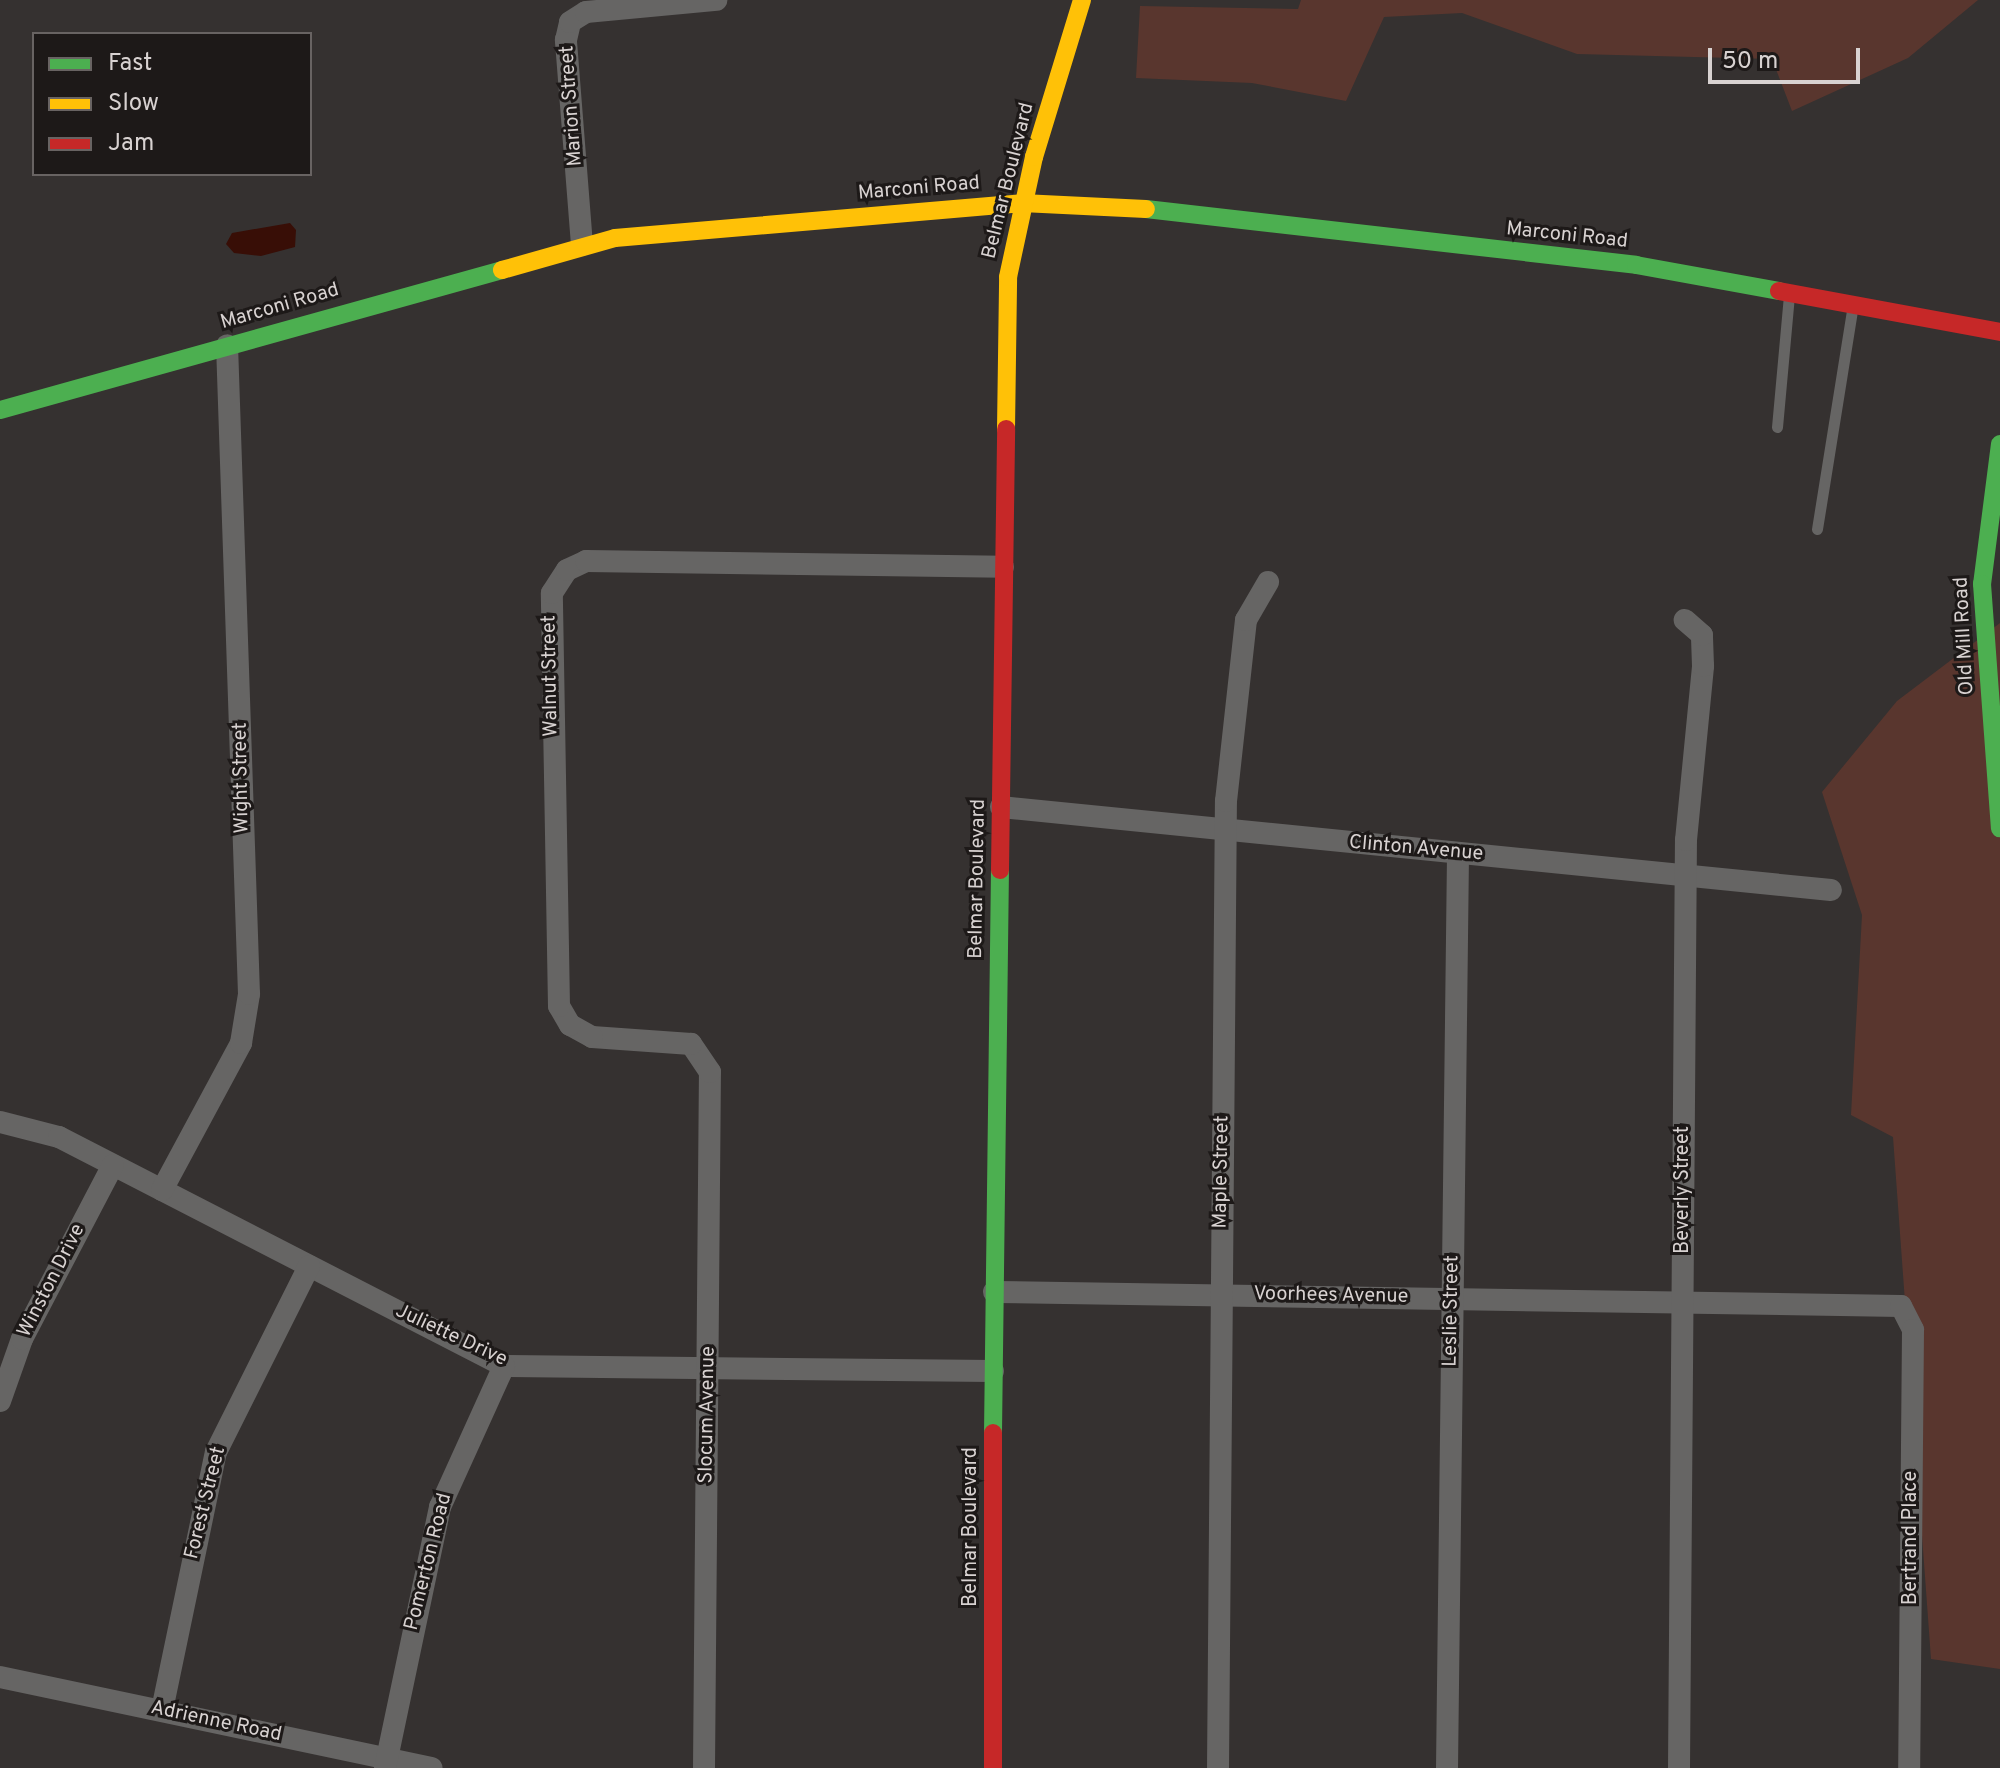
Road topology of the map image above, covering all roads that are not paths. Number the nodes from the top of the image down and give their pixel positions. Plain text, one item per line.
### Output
1 (716, 0) edge
2 (1082, 0) edge
3 (1022, 203) junction
4 (582, 245) junction
5 (1789, 293) junction
6 (1853, 305) junction
7 (2000, 332) edge
8 (227, 345) junction
9 (0, 410) edge
10 (1777, 427) dead end
11 (2000, 444) edge
12 (1817, 529) dead end
13 (1003, 567) junction
14 (1268, 582) dead end
15 (1685, 620) dead end
16 (1001, 807) junction
17 (1226, 828) junction
18 (2000, 828) edge
19 (1458, 853) junction
20 (1685, 875) junction
21 (1831, 890) dead end
22 (707, 1062) joint
23 (0, 1122) edge
24 (113, 1165) junction
25 (162, 1190) junction
26 (309, 1266) junction
27 (994, 1292) junction
28 (1221, 1295) junction
29 (1452, 1298) junction
30 (1683, 1300) junction
31 (1906, 1310) joint
32 (504, 1366) junction
33 (709, 1368) junction
34 (993, 1371) junction
35 (0, 1401) edge
36 (0, 1677) edge
37 (162, 1710) junction
38 (386, 1763) edge
39 (431, 1768) edge
40 (704, 1768) edge
41 (993, 1768) edge
42 (1218, 1768) edge
43 (1447, 1768) edge
44 (1679, 1768) edge
45 (1909, 1768) edge

1 - 4 street, Marion Street
2 - 3 street, Belmar Boulevard
3 - 4 street, Marconi Road
3 - 5 street, Marconi Road
3 - 13 street, Belmar Boulevard
4 - 8 street, Marconi Road
5 - 6 street, Marconi Road
5 - 10 lane
6 - 7 street, Marconi Road
6 - 12 lane
8 - 9 street, Marconi Road
8 - 25 street, Wight Street
11 - 18 street, Old Mill Road
13 - 16 street, Belmar Boulevard
13 - 22 street, Walnut Street
14 - 17 street, Maple Street
15 - 20 street, Beverly Street
16 - 17 street, Clinton Avenue
16 - 27 street, Belmar Boulevard
17 - 19 street, Clinton Avenue
17 - 28 street, Maple Street
19 - 20 street, Clinton Avenue
19 - 29 street, Leslie Street
20 - 21 street, Clinton Avenue
20 - 30 street, Beverly Street
22 - 33 street, Slocum Avenue
23 - 24 street, Juliette Drive
24 - 25 street, Juliette Drive
24 - 35 street, Winston Drive
25 - 26 street, Juliette Drive
26 - 32 street, Juliette Drive
26 - 37 street, Forest Street
27 - 28 street, Voorhees Avenue
27 - 34 street, Belmar Boulevard
28 - 29 street, Voorhees Avenue
28 - 42 street, Maple Street
29 - 30 street, Voorhees Avenue
29 - 43 street, Leslie Street
30 - 31 street, Voorhees Avenue
30 - 44 street, Beverly Street
31 - 45 street, Bertrand Place
32 - 33 street, Juliette Drive
32 - 38 street, Pomerton Road
33 - 34 street, Juliette Drive
33 - 40 street, Slocum Avenue
34 - 41 street, Belmar Boulevard
36 - 37 street, Adrienne Road
37 - 38 street, Adrienne Road
38 - 39 street, Adrienne Road

